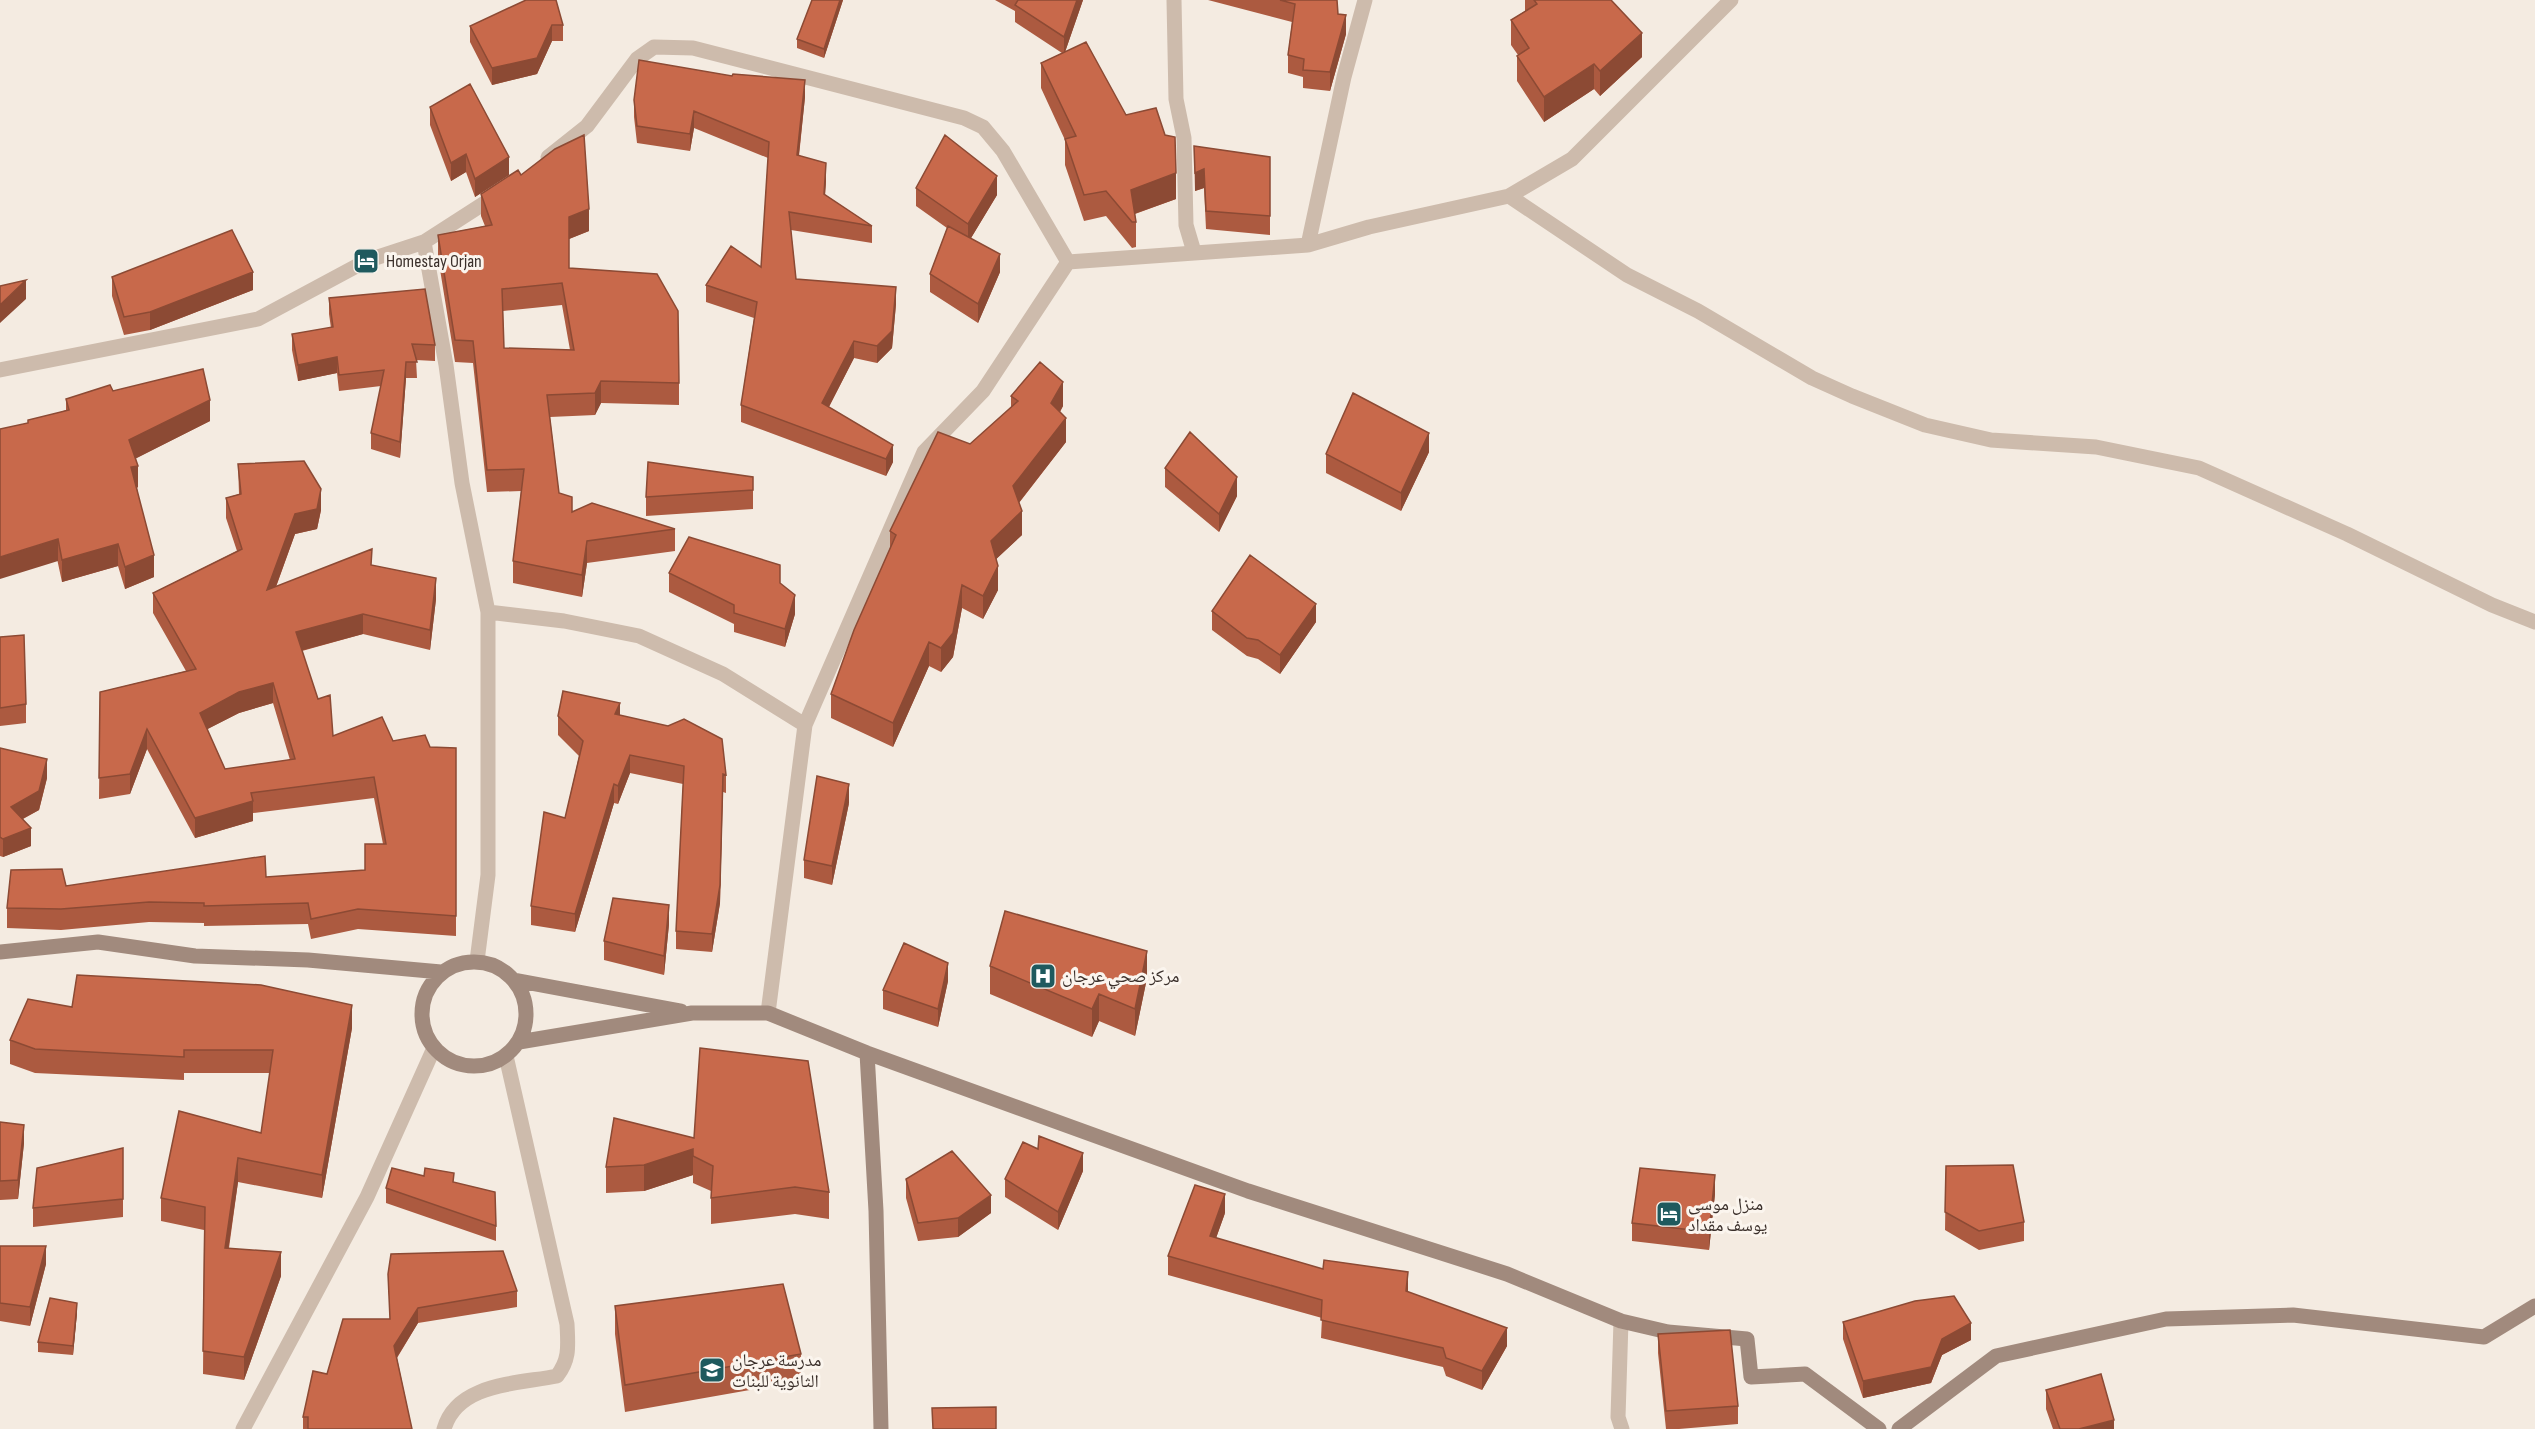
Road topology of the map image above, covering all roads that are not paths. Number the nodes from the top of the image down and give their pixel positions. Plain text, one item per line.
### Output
1 (1174, 0) edge
2 (1365, 0) edge
3 (1731, 0) edge
4 (533, 169) edge
5 (506, 189) edge
6 (1509, 196) junction
7 (424, 243) junction
8 (1308, 245) junction
9 (1194, 252) junction
10 (1068, 262) junction
11 (0, 370) edge
12 (488, 612) junction
13 (2535, 622) edge
14 (805, 725) junction
15 (0, 951) edge
16 (477, 961) junction
17 (441, 972) junction
18 (514, 980) junction
19 (692, 1013) junction
20 (768, 1013) junction
21 (519, 1042) junction
22 (434, 1048) junction
23 (867, 1053) junction
24 (506, 1056) junction
25 (2535, 1306) edge
26 (1621, 1321) junction
27 (243, 1429) edge
28 (444, 1429) edge
29 (880, 1429) edge
30 (1622, 1429) edge
31 (1879, 1429) edge
32 (1899, 1429) edge

1 - 9 street
2 - 8 street
3 - 6 street
4 - 10 street
5 - 7 street
6 - 8 street
6 - 13 street
7 - 11 street
7 - 12 street
8 - 9 street
9 - 10 street
10 - 14 street
12 - 14 street
12 - 16 street
14 - 20 street
15 - 17 street
16 - 17 street
16 - 18 street
17 - 22 street
18 - 19 street
18 - 21 street
19 - 20 street
19 - 21 street
20 - 23 street
21 - 24 street
22 - 24 street
22 - 27 street
23 - 26 street
23 - 29 street
24 - 28 street
25 - 32 street
26 - 30 street
26 - 31 street

